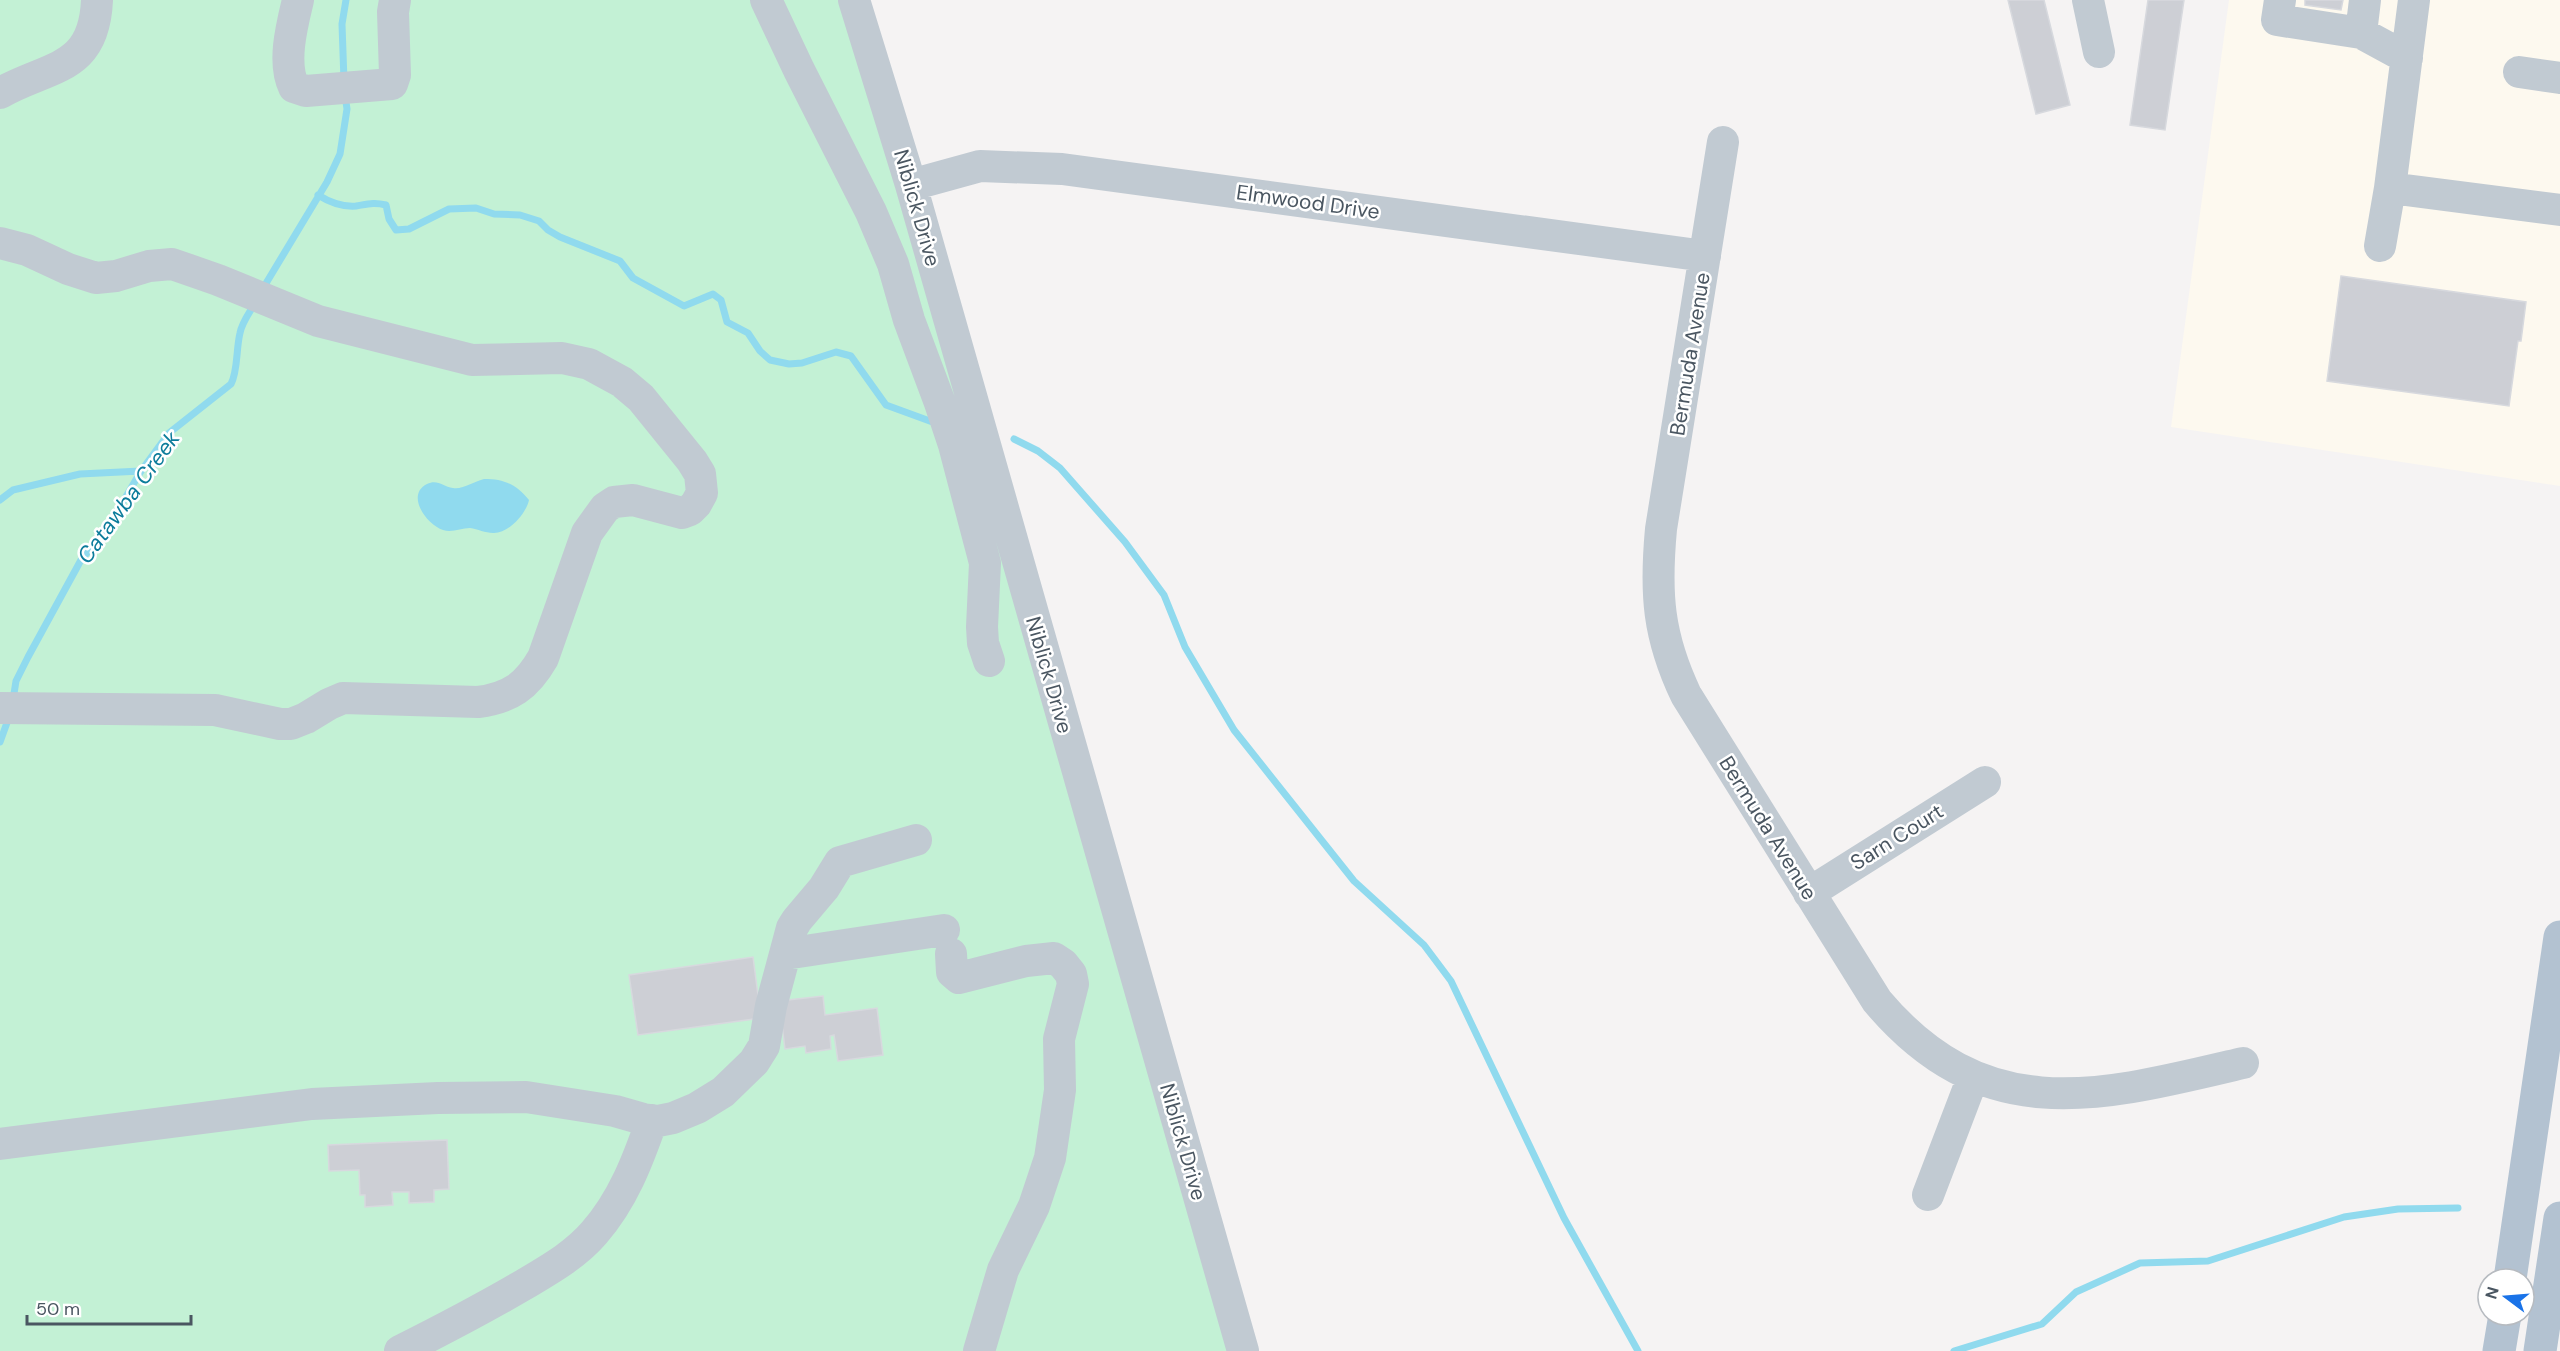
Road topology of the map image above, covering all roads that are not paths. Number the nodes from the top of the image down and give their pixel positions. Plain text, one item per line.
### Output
1 (97, 0) edge
2 (298, 0) edge
3 (395, 0) edge
4 (766, 0) edge
5 (854, 0) edge
6 (2088, 0) edge
7 (2280, 0) edge
8 (2365, 0) edge
9 (2414, 0) edge
10 (2361, 33) junction
11 (2099, 52) dead end
12 (2407, 58) junction
13 (2519, 72) dead end
14 (2560, 78) edge
15 (0, 93) edge
16 (1723, 142) dead end
17 (911, 185) junction
18 (2390, 188) junction
19 (2560, 210) edge
20 (0, 243) edge
21 (2380, 246) dead end
22 (1706, 256) junction
23 (988, 661) dead end
24 (0, 708) edge
25 (1985, 782) dead end
26 (916, 840) dead end
27 (1809, 892) junction
28 (2560, 937) edge
29 (785, 954) junction
30 (2243, 1063) dead end
31 (1973, 1077) junction
32 (652, 1120) junction
33 (0, 1144) edge
34 (1928, 1195) dead end
35 (2560, 1218) edge
36 (2512, 1267) edge
37 (2503, 1327) edge
38 (400, 1351) edge
39 (979, 1351) edge
40 (1243, 1351) edge
41 (2499, 1351) edge
42 (2540, 1351) edge

1 - 15 street
2 - 3 street
4 - 23 street
5 - 17 street, Niblick Drive
6 - 11 street
7 - 10 street
8 - 10 street
9 - 12 street
10 - 12 street
12 - 18 street
13 - 14 street
16 - 22 street, Bermuda Avenue
17 - 22 street, Elmwood Drive
17 - 40 street, Niblick Drive
18 - 19 street
18 - 21 street
20 - 24 street
22 - 27 street, Bermuda Avenue
25 - 27 street, Sarn Court
26 - 29 street
27 - 31 street, Bermuda Avenue
28 - 36 main road
29 - 32 street
29 - 39 street
30 - 31 street, Bermuda Avenue
31 - 34 street
32 - 33 street
32 - 38 street
35 - 42 main road
37 - 41 main road

